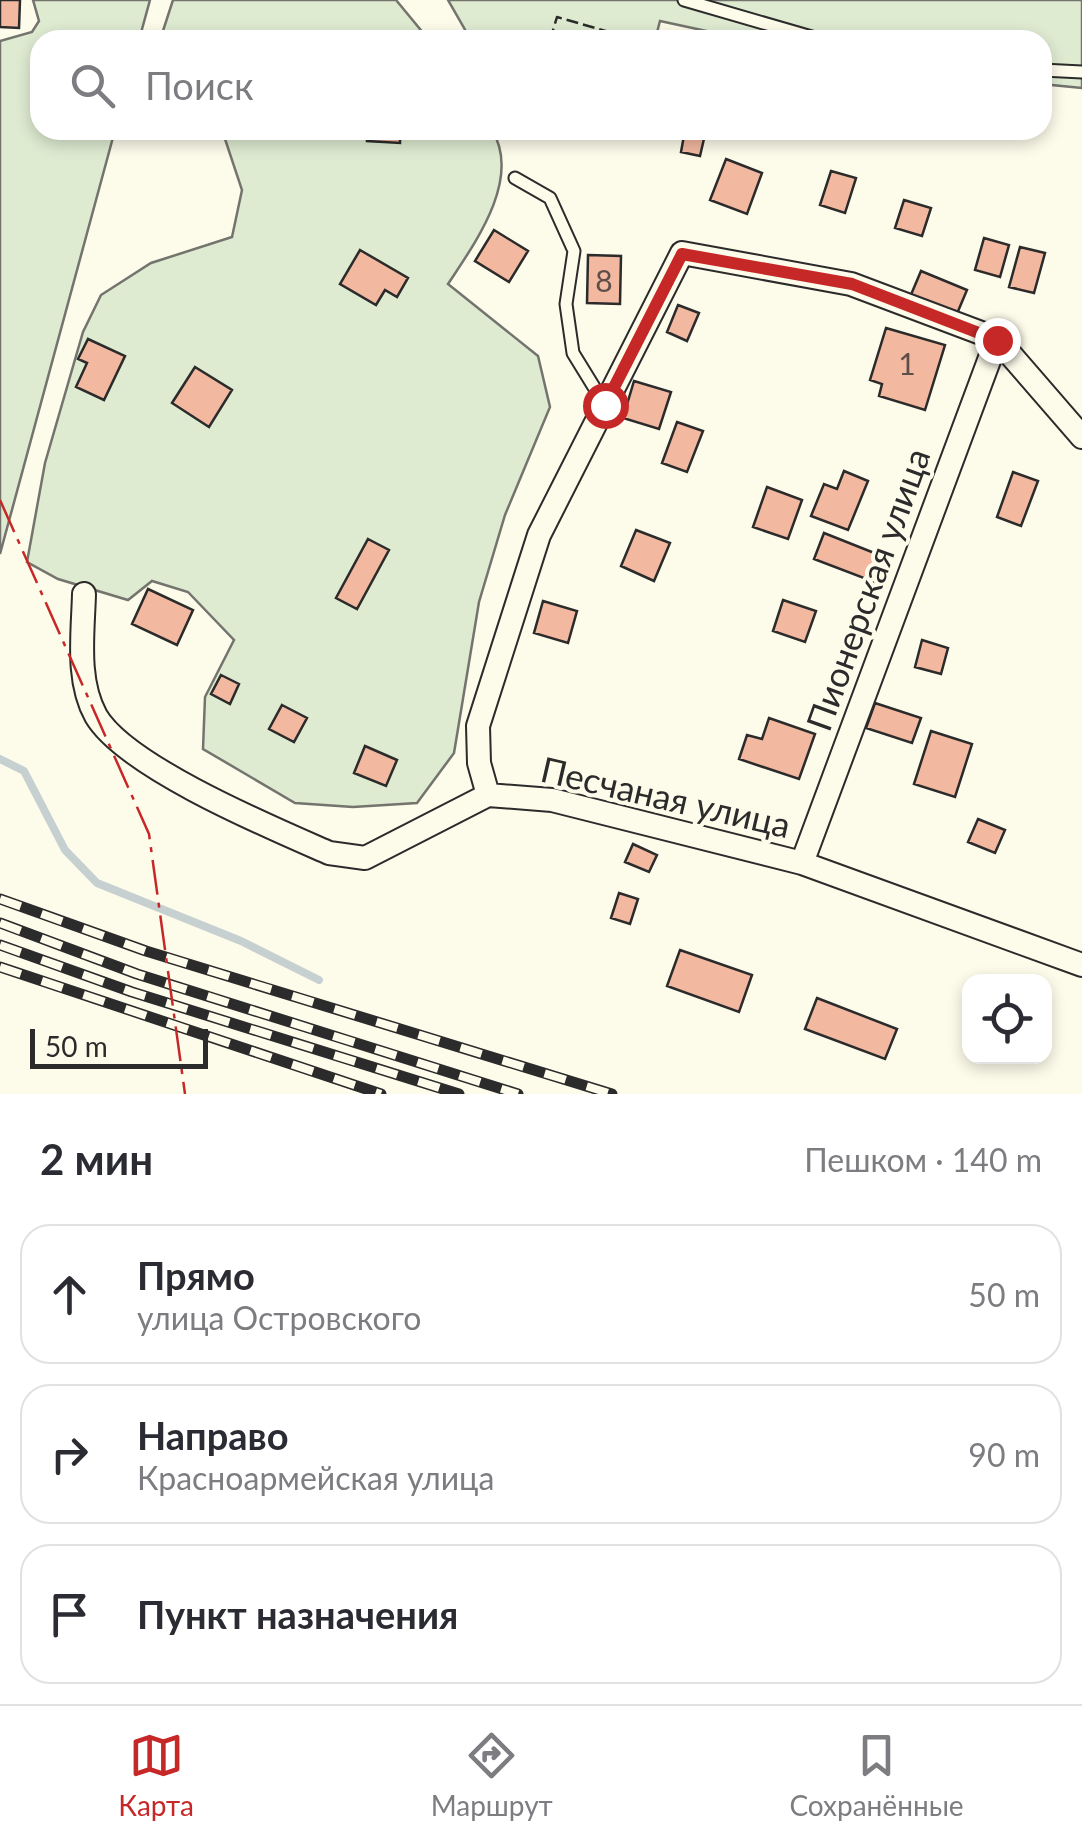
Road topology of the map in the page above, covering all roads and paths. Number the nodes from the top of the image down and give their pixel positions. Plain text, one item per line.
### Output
1 (684, 0) edge
2 (788, 30) edge
3 (1052, 70) edge
4 (1082, 72) edge
5 (514, 178) dead end
6 (997, 340) junction
7 (605, 405) junction
8 (1082, 437) edge
9 (84, 594) dead end
10 (488, 795) junction
11 (802, 863) junction
12 (1082, 965) edge

1 - 2 lane
3 - 4 lane
5 - 7 lane
6 - 7 street
6 - 8 street
6 - 11 street, Пионерская улица
7 - 10 street
9 - 10 street, Песчаная улица
10 - 11 street, Песчаная улица
11 - 12 street, Песчаная улица

